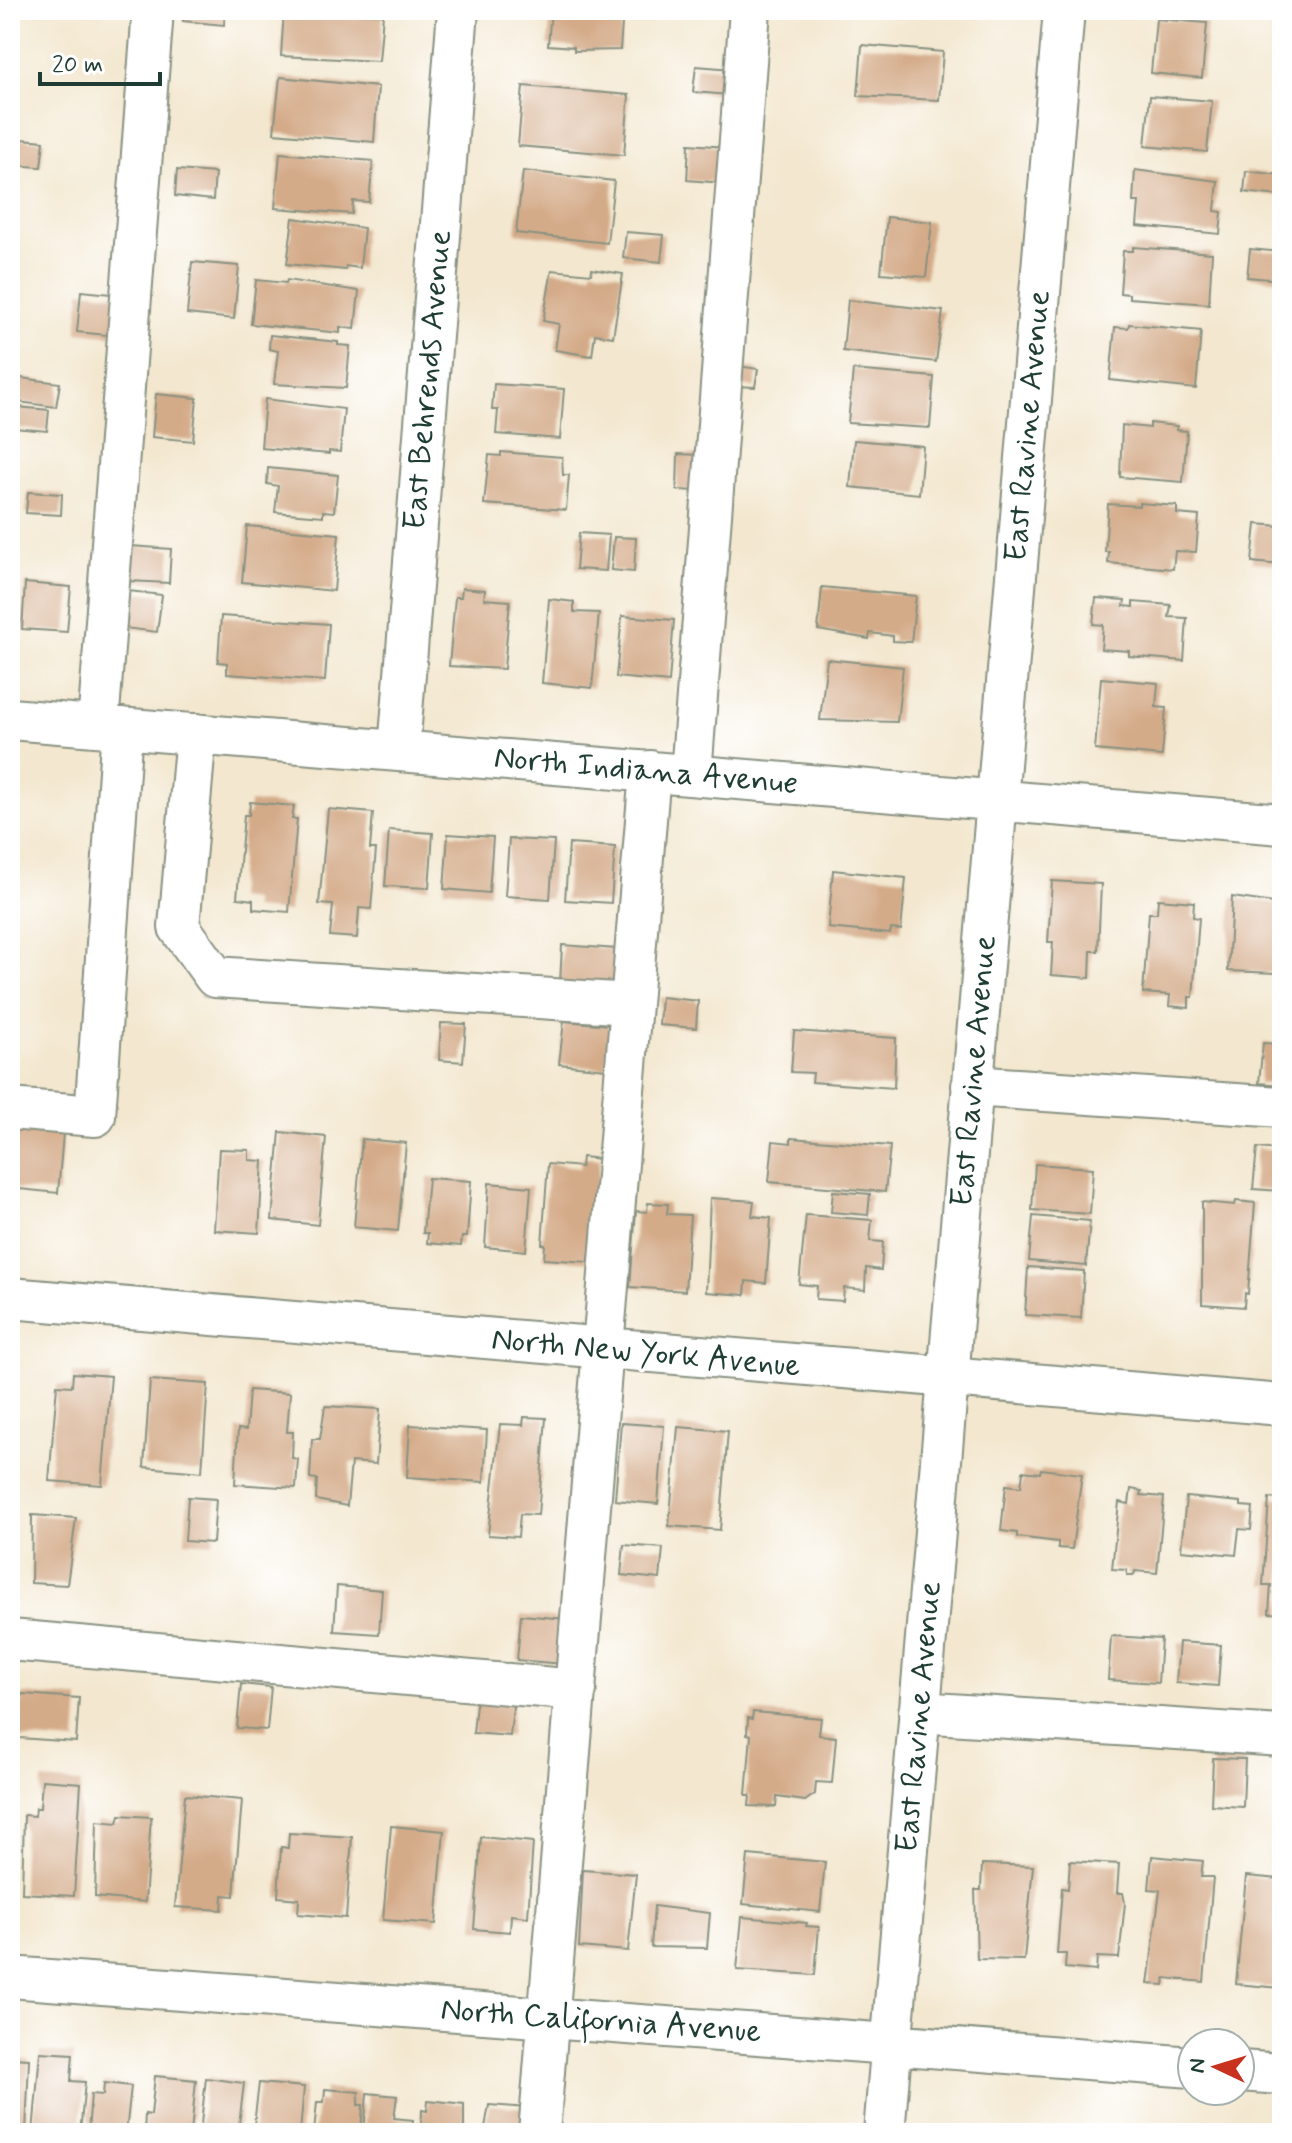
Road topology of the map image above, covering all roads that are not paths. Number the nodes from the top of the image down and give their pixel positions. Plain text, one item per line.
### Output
1 (153, 10) edge
2 (458, 10) edge
3 (750, 10) edge
4 (1064, 10) edge
5 (10, 719) edge
6 (110, 727) junction
7 (196, 734) junction
8 (399, 750) junction
9 (650, 771) junction
10 (691, 774) junction
11 (997, 800) junction
12 (1282, 824) edge
13 (631, 1004) junction
14 (972, 1086) junction
15 (1282, 1107) edge
16 (10, 1109) edge
17 (10, 1298) edge
18 (604, 1349) junction
19 (948, 1378) junction
20 (1282, 1405) edge
21 (10, 1640) edge
22 (576, 1690) junction
23 (919, 1712) junction
24 (1282, 1736) edge
25 (10, 1977) edge
26 (550, 2017) junction
27 (892, 2043) junction
28 (1176, 2066) edge
29 (1256, 2072) edge
30 (1282, 2074) edge
31 (539, 2133) edge
32 (884, 2133) edge

1 - 6 street
2 - 8 street, East Behrends Avenue
3 - 10 street
4 - 11 street, East Ravine Avenue
5 - 6 street, North Indiana Avenue
6 - 7 street, North Indiana Avenue
6 - 16 street
7 - 8 street, North Indiana Avenue
7 - 13 street
8 - 9 street, North Indiana Avenue
9 - 10 street, North Indiana Avenue
9 - 13 street
10 - 11 street, North Indiana Avenue
11 - 12 street, North Indiana Avenue
11 - 14 street, East Ravine Avenue
13 - 18 street
14 - 15 street
14 - 19 street, East Ravine Avenue
17 - 18 street, North New York Avenue
18 - 19 street, North New York Avenue
18 - 22 street
19 - 20 street, North New York Avenue
19 - 23 street, East Ravine Avenue
21 - 22 street
22 - 26 street
23 - 24 street
23 - 27 street, East Ravine Avenue
25 - 26 street, North California Avenue
26 - 27 street, North California Avenue
26 - 31 street
27 - 28 street, North California Avenue
27 - 32 street, East Ravine Avenue
29 - 30 street

